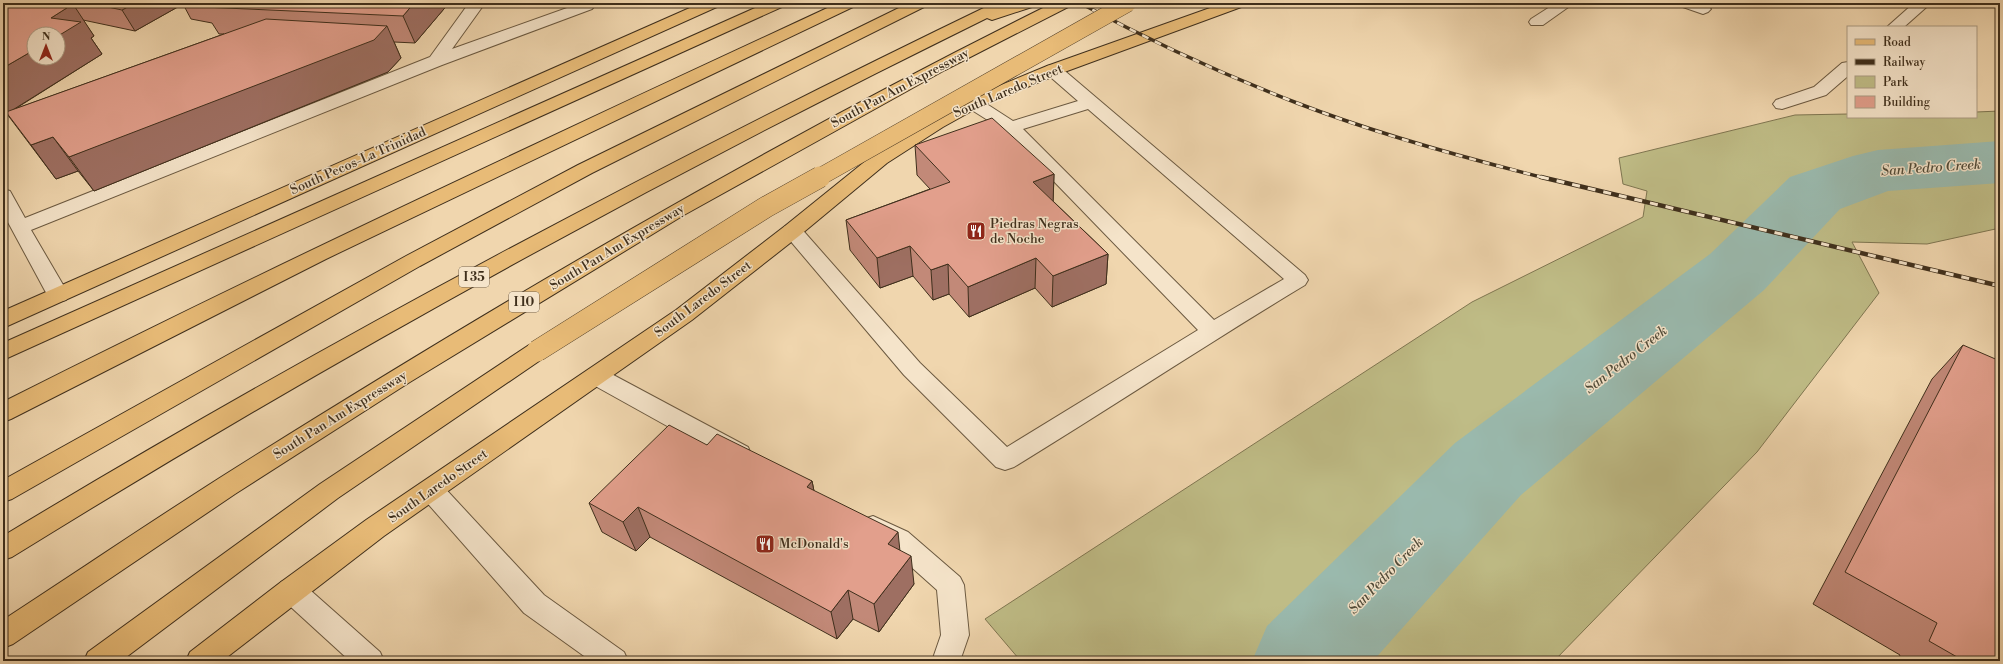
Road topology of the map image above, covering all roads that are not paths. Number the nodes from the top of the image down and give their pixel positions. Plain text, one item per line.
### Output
1 (477, 3) edge
2 (589, 3) edge
3 (714, 3) edge
4 (779, 3) edge
5 (850, 3) edge
6 (921, 3) edge
7 (1006, 3) edge
8 (1030, 3) edge
9 (1065, 3) edge
10 (1128, 3) edge
11 (1239, 3) edge
12 (1566, 3) edge
13 (1685, 3) edge
14 (1923, 3) edge
15 (1703, 9) dead end
16 (1537, 22) dead end
17 (1896, 26) edge
18 (957, 27) junction
19 (436, 61) junction
20 (1847, 68) edge
21 (1052, 70) junction
22 (973, 103) junction
23 (1089, 103) junction
24 (1782, 104) dead end
25 (1011, 127) junction
26 (3, 196) edge
27 (20, 227) junction
28 (792, 231) junction
29 (58, 295) junction
30 (3, 320) edge
31 (1212, 331) junction
32 (3, 352) edge
33 (596, 376) junction
34 (3, 413) edge
35 (759, 465) edge
36 (431, 490) junction
37 (3, 492) edge
38 (857, 518) edge
39 (3, 549) edge
40 (290, 590) junction
41 (3, 635) edge
42 (365, 660) edge
43 (98, 661) edge
44 (200, 661) edge
45 (614, 661) edge
46 (946, 661) edge

1 - 19 street
2 - 19 street
3 - 29 main road, South Pecos-La Trinidad
4 - 32 main road
5 - 34 main road
6 - 37 main road
7 - 18 main road, I 35
8 - 18 main road
9 - 41 main road, South Pan Am Expressway / I 10
10 - 43 main road, bridge
11 - 21 main road, South Laredo Street
12 - 16 street
13 - 15 street
14 - 17 street
18 - 39 main road, I 35
19 - 27 street
20 - 24 street
21 - 22 main road, South Laredo Street
21 - 23 street
22 - 25 street
22 - 28 main road, South Laredo Street
23 - 25 street
23 - 31 street
25 - 31 street
26 - 27 street
27 - 29 street
28 - 31 street
28 - 33 main road, South Laredo Street
29 - 30 main road, South Pecos-La Trinidad
33 - 35 street
33 - 36 main road, South Laredo Street
36 - 40 main road, South Laredo Street
36 - 45 street
38 - 46 street
40 - 42 street
40 - 44 main road, South Laredo Street

